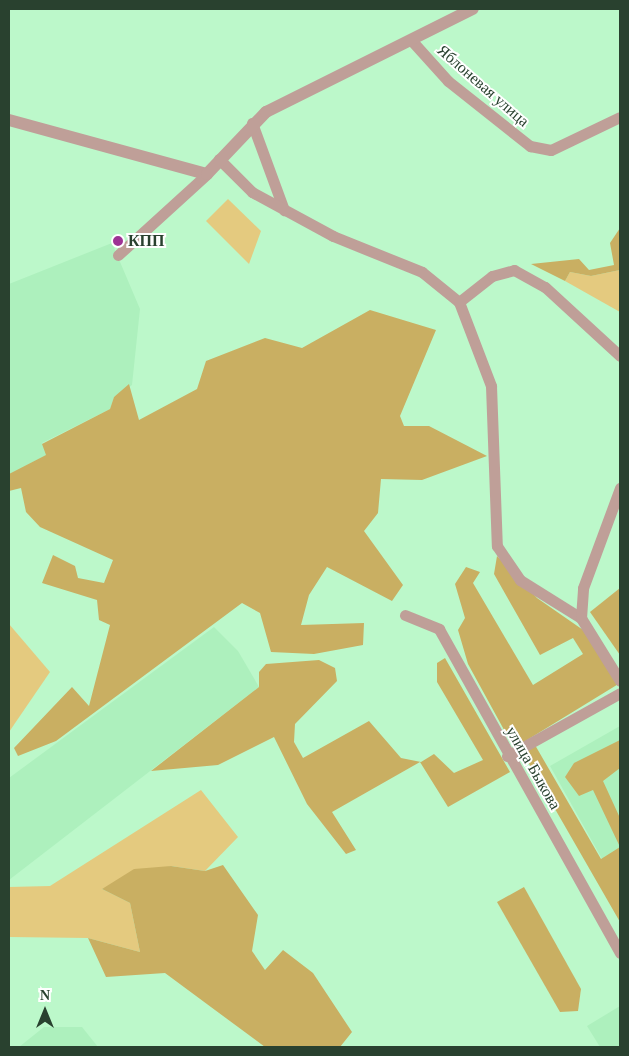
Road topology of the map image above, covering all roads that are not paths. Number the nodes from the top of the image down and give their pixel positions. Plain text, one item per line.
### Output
1 (473, 9) edge
2 (412, 41) junction
3 (620, 117) edge
4 (9, 120) edge
5 (252, 123) junction
6 (219, 159) junction
7 (207, 174) junction
8 (284, 210) junction
9 (118, 255) dead end
10 (459, 302) junction
11 (620, 356) edge
12 (620, 488) edge
13 (405, 615) dead end
14 (581, 618) junction
15 (620, 681) edge
16 (620, 693) edge
17 (507, 756) junction
18 (620, 953) edge

1 - 2 street
2 - 3 street, Яблоневая улица
2 - 5 street
4 - 7 street
5 - 6 street
5 - 8 street
6 - 7 street
6 - 8 street
7 - 9 street
8 - 10 street
10 - 11 street
10 - 14 street
12 - 14 street
13 - 17 street, улица Быкова
14 - 15 street
16 - 17 street
17 - 18 street, улица Быкова

